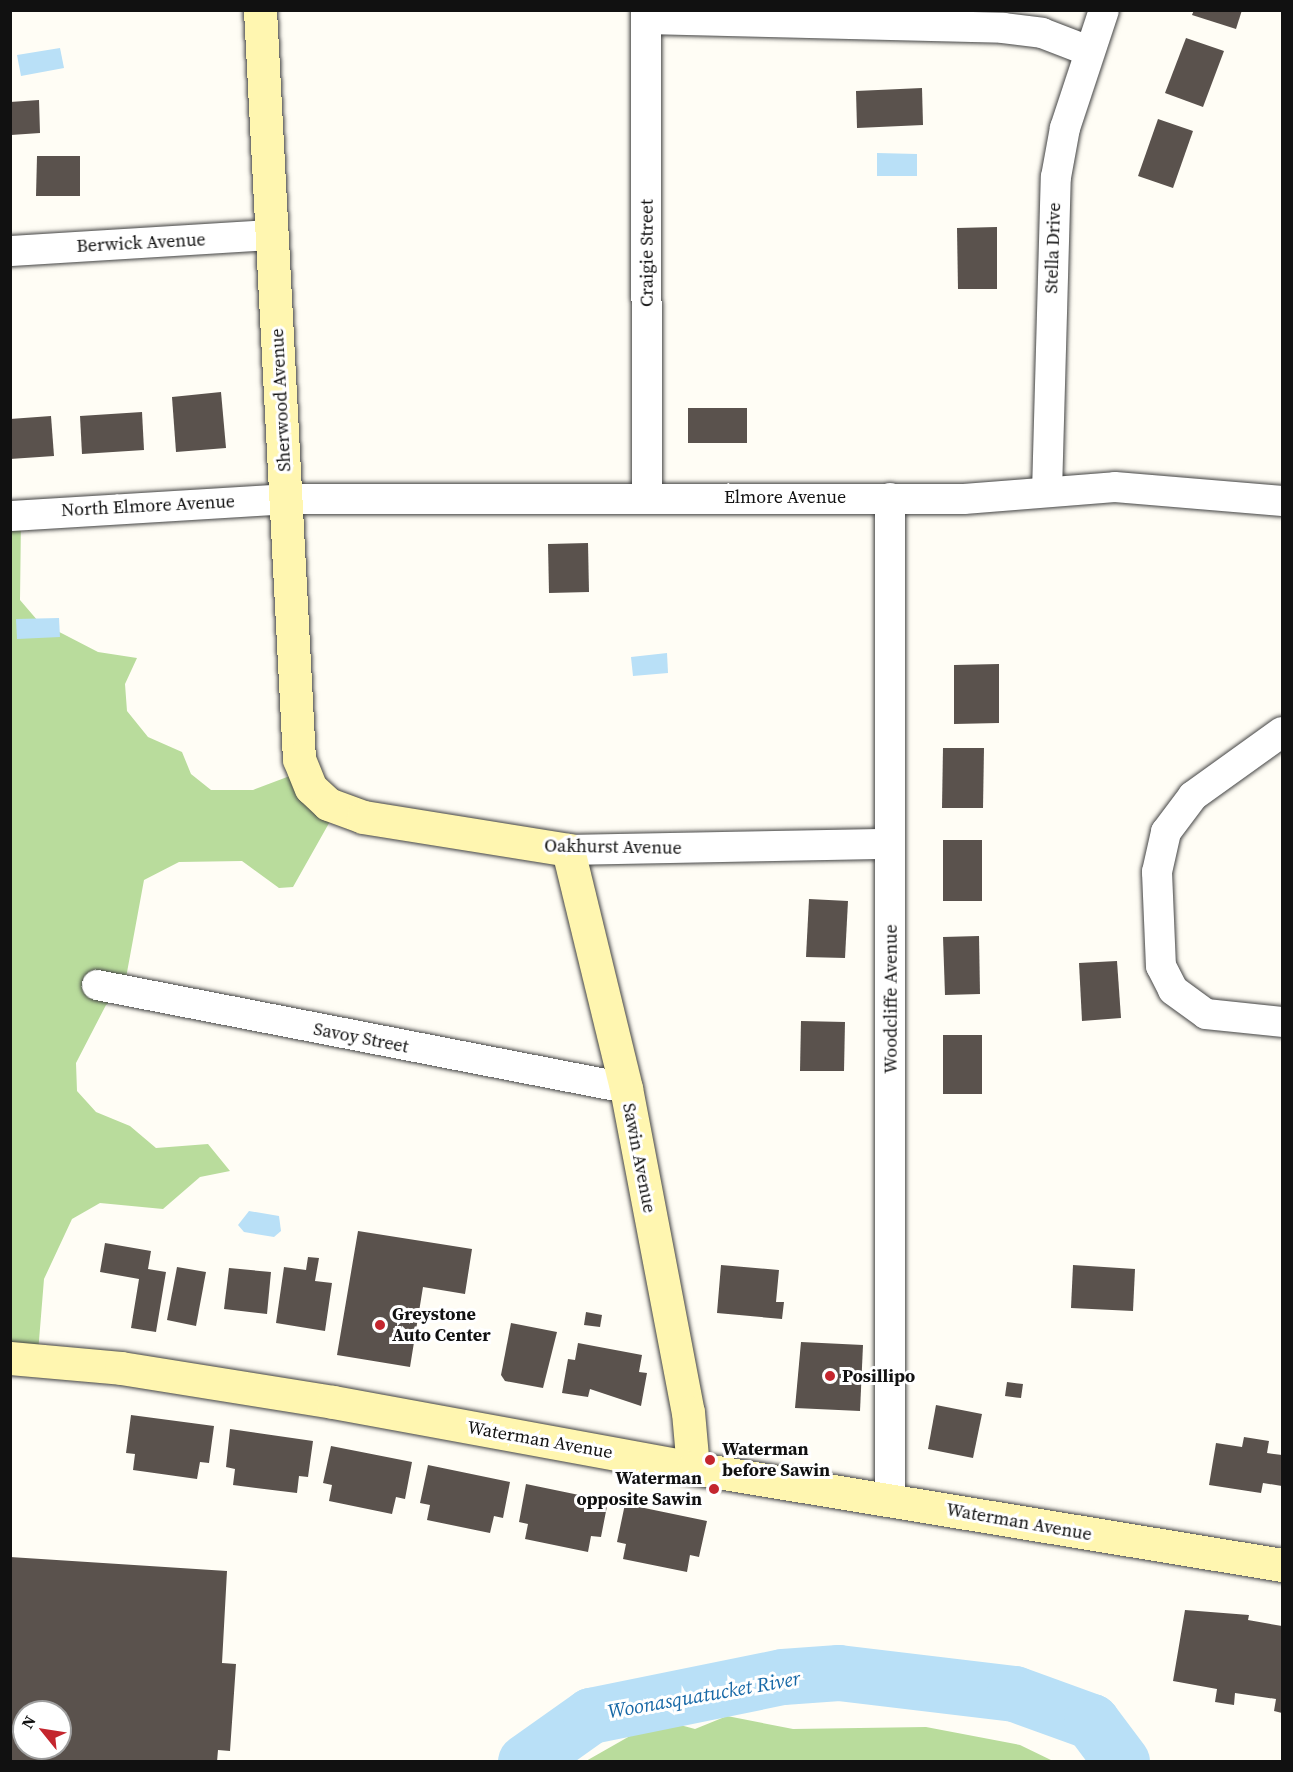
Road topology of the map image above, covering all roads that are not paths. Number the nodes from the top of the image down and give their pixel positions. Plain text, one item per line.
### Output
1 (260, 10) edge
2 (1104, 10) edge
3 (646, 14) edge
4 (1089, 51) junction
5 (272, 235) junction
6 (10, 251) edge
7 (1047, 492) junction
8 (647, 496) junction
9 (890, 498) junction
10 (286, 499) junction
11 (1282, 501) edge
12 (10, 516) edge
13 (1282, 732) edge
14 (311, 788) joint
15 (890, 844) junction
16 (568, 850) junction
17 (97, 985) dead end
18 (1282, 1022) edge
19 (626, 1088) junction
20 (10, 1358) edge
21 (693, 1468) junction
22 (890, 1500) junction
23 (1282, 1565) edge

1 - 5 street, Sherwood Avenue
2 - 4 street, Stella Drive
3 - 4 street
3 - 8 street, Craigie Street
4 - 7 street, Stella Drive
5 - 6 street, Berwick Avenue
5 - 10 street, Sherwood Avenue
7 - 9 street, Elmore Avenue
7 - 11 street, Elmore Avenue
8 - 9 street, Elmore Avenue
8 - 10 street, Elmore Avenue
9 - 15 street, Woodcliffe Avenue
10 - 12 street, North Elmore Avenue
10 - 14 street, Sherwood Avenue
13 - 18 street
14 - 16 street, Oakhurst Avenue
15 - 16 street, Oakhurst Avenue
15 - 22 street, Woodcliffe Avenue
16 - 19 street, Sawin Avenue
17 - 19 street, Savoy Street
19 - 21 street, Sawin Avenue
20 - 21 street, Waterman Avenue
21 - 22 street, Waterman Avenue
22 - 23 street, Waterman Avenue

